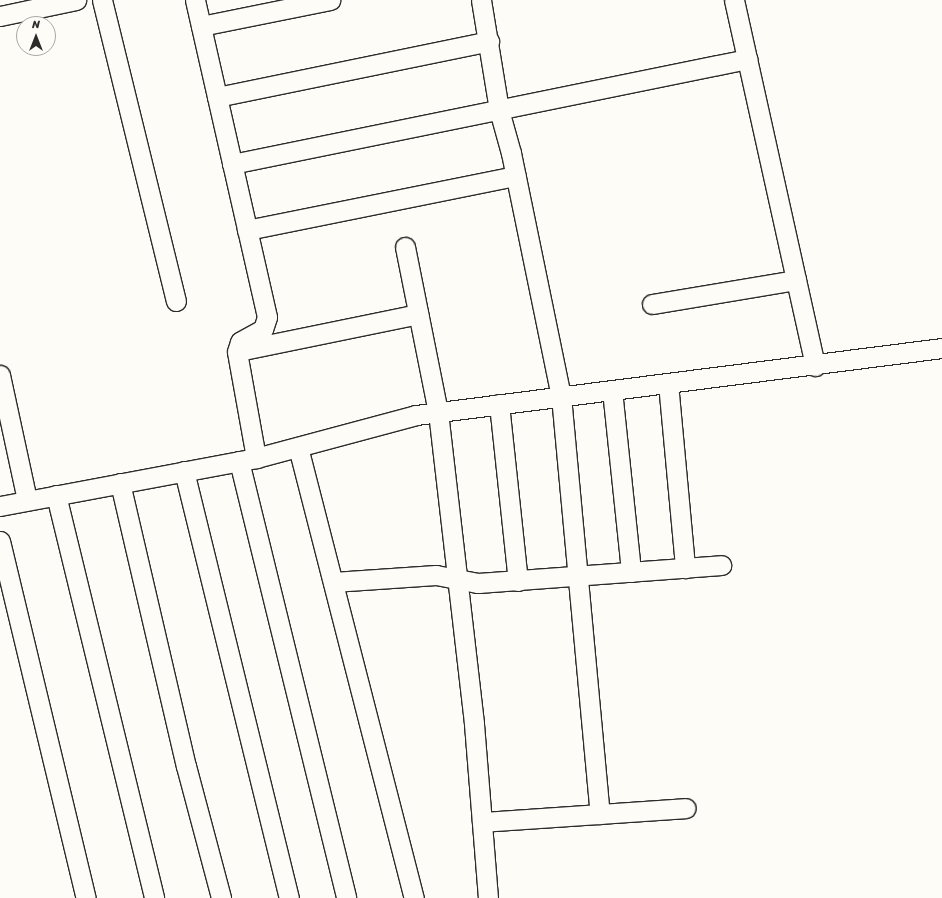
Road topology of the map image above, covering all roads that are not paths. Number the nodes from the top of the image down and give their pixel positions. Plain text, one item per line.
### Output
1 (102, 0) edge
2 (194, 0) edge
3 (330, 0) edge
4 (481, 0) edge
5 (734, 0) edge
6 (66, 1) edge
7 (0, 16) edge
8 (200, 26) junction
9 (489, 41) junction
10 (747, 59) junction
11 (217, 97) junction
12 (499, 110) junction
13 (232, 164) junction
14 (516, 176) junction
15 (247, 230) junction
16 (405, 247) dead end
17 (796, 280) junction
18 (176, 301) dead end
19 (652, 304) dead end
20 (418, 314) junction
21 (942, 348) edge
22 (237, 352) junction
23 (815, 366) junction
24 (0, 375) edge
25 (668, 383) junction
26 (612, 390) junction
27 (561, 396) junction
28 (498, 404) junction
29 (438, 412) junction
30 (298, 447) junction
31 (247, 460) junction
32 (184, 471) junction
33 (120, 483) junction
34 (56, 495) junction
35 (27, 500) junction
36 (0, 506) edge
37 (0, 541) edge
38 (722, 565) dead end
39 (685, 568) junction
40 (631, 572) junction
41 (576, 576) junction
42 (458, 578) junction
43 (518, 580) junction
44 (332, 582) junction
45 (686, 808) dead end
46 (600, 814) junction
47 (482, 822) junction
48 (86, 898) edge
49 (154, 898) edge
50 (221, 898) edge
51 (289, 898) edge
52 (346, 898) edge
53 (414, 898) edge
54 (488, 898) edge

1 - 18 street
2 - 8 street
3 - 8 street
4 - 9 street
5 - 10 street
6 - 7 street
8 - 11 street
9 - 11 street
9 - 12 street
10 - 12 street
10 - 17 street
11 - 13 street
12 - 13 street
12 - 14 street
13 - 15 street
14 - 15 street
14 - 27 street
15 - 22 street
16 - 20 street
17 - 19 street
17 - 23 street
20 - 22 street
20 - 29 street
21 - 23 street
22 - 31 street
23 - 25 street
24 - 35 street
25 - 26 street
25 - 39 street
26 - 27 street
26 - 40 street
27 - 28 street
27 - 41 street
28 - 29 street
28 - 43 street
29 - 30 street
29 - 42 street
30 - 31 street
30 - 44 street
31 - 32 street
31 - 52 street
32 - 33 street
32 - 51 street
33 - 34 street
33 - 50 street
34 - 35 street
34 - 49 street
35 - 36 street
37 - 48 street
38 - 39 street
39 - 40 street
40 - 41 street
41 - 43 street
41 - 46 street
42 - 43 street
42 - 44 street
42 - 47 street
44 - 53 street
45 - 46 street
46 - 47 street
47 - 54 street

